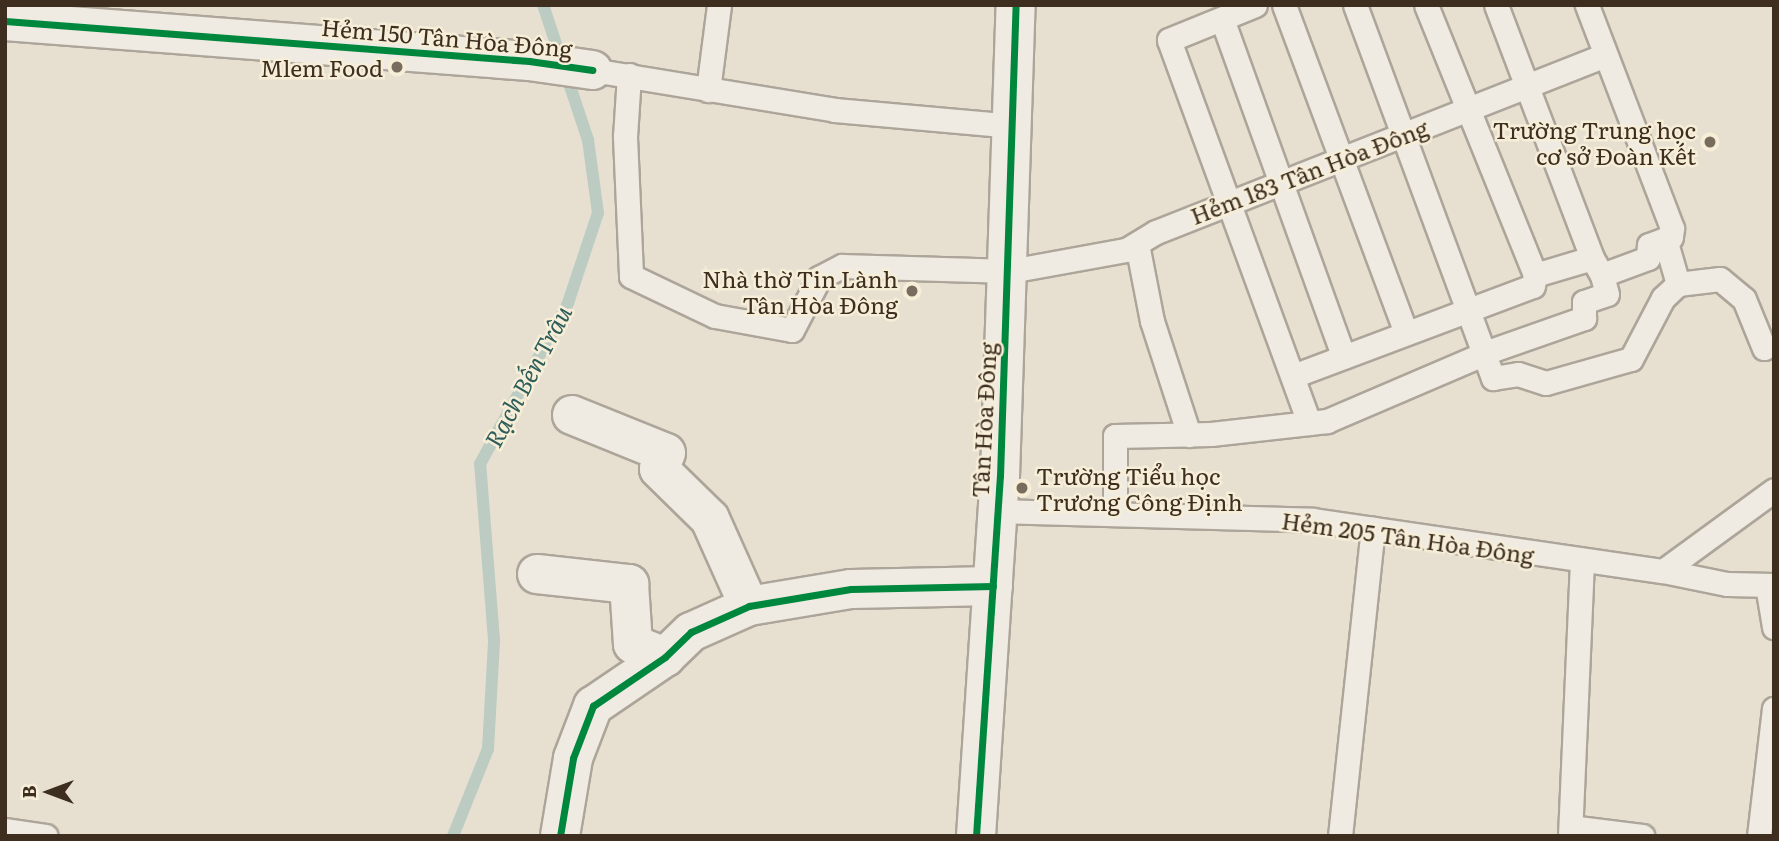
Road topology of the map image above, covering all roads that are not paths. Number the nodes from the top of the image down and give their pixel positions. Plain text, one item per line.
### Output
1 (719, 5) edge
2 (1016, 5) edge
3 (1255, 5) edge
4 (1284, 5) edge
5 (1355, 5) edge
6 (1426, 5) edge
7 (1496, 5) edge
8 (1587, 5) edge
9 (1222, 19) junction
10 (5, 21) edge
11 (1605, 55) junction
12 (592, 70) joint
13 (629, 75) junction
14 (1527, 86) junction
15 (708, 90) junction
16 (1468, 109) junction
17 (1013, 126) junction
18 (1402, 135) junction
19 (1341, 159) junction
20 (1281, 183) junction
21 (1227, 204) junction
22 (1665, 239) junction
23 (1136, 244) junction
24 (1597, 266) junction
25 (1010, 271) junction
26 (1535, 275) junction
27 (1678, 284) junction
28 (1467, 310) junction
29 (1405, 333) junction
30 (1764, 348) dead end
31 (1483, 354) junction
32 (1343, 357) junction
33 (1293, 376) junction
34 (572, 415) dead end
35 (1309, 423) junction
36 (1189, 435) junction
37 (1774, 490) edge
38 (998, 511) junction
39 (1115, 514) junction
40 (1373, 529) junction
41 (1581, 561) junction
42 (1663, 570) junction
43 (537, 575) dead end
44 (1770, 585) edge
45 (993, 586) junction
46 (749, 606) junction
47 (1774, 627) edge
48 (665, 657) junction
49 (1774, 709) edge
50 (5, 830) edge
51 (1571, 832) edge
52 (46, 836) edge
53 (560, 836) edge
54 (976, 836) edge
55 (1340, 836) edge
56 (1642, 836) edge
57 (1759, 836) edge

1 - 15 lane
2 - 17 street, Tân Hòa Đông
3 - 9 lane
4 - 19 lane
5 - 18 lane
6 - 16 lane
7 - 14 lane
8 - 11 lane
9 - 20 lane
9 - 21 lane
10 - 12 street, Hẻm 150 Tân Hòa Đông
11 - 14 lane, Hẻm 183 Tân Hòa Đông
11 - 22 lane
12 - 13 lane, Hẻm 150 Tân Hòa Đông
13 - 15 lane, Hẻm 150 Tân Hòa Đông
13 - 25 lane, Hẻm 183 Tân Hòa Đông
14 - 16 lane, Hẻm 183 Tân Hòa Đông
14 - 24 lane
15 - 17 lane, Hẻm 150 Tân Hòa Đông
16 - 18 lane, Hẻm 183 Tân Hòa Đông
16 - 26 lane
17 - 25 street, Tân Hòa Đông
18 - 19 lane, Hẻm 183 Tân Hòa Đông
18 - 28 lane
19 - 20 lane, Hẻm 183 Tân Hòa Đông
19 - 29 lane
20 - 21 lane, Hẻm 183 Tân Hòa Đông
20 - 32 lane
21 - 23 lane, Hẻm 183 Tân Hòa Đông
21 - 33 lane
22 - 24 lane
22 - 27 lane
23 - 25 lane, Hẻm 183 Tân Hòa Đông
23 - 36 lane
24 - 26 lane
24 - 31 lane
25 - 38 street, Tân Hòa Đông
26 - 28 lane
27 - 30 lane
27 - 31 lane
28 - 29 lane
28 - 31 lane
29 - 32 lane
31 - 35 lane
32 - 33 lane
33 - 35 lane
34 - 46 street
35 - 36 lane
36 - 39 lane
37 - 42 lane
38 - 39 lane, Hẻm 205 Tân Hòa Đông
38 - 45 street, Tân Hòa Đông
39 - 40 lane, Hẻm 205 Tân Hòa Đông
40 - 41 lane, Hẻm 205 Tân Hòa Đông
40 - 55 lane
41 - 42 lane, Hẻm 205 Tân Hòa Đông
41 - 51 lane
42 - 44 lane, Hẻm 205 Tân Hòa Đông
43 - 48 street
44 - 47 lane
45 - 46 street
45 - 54 street, Tân Hòa Đông
46 - 48 street
48 - 53 street
49 - 57 lane
50 - 52 lane
51 - 56 lane

